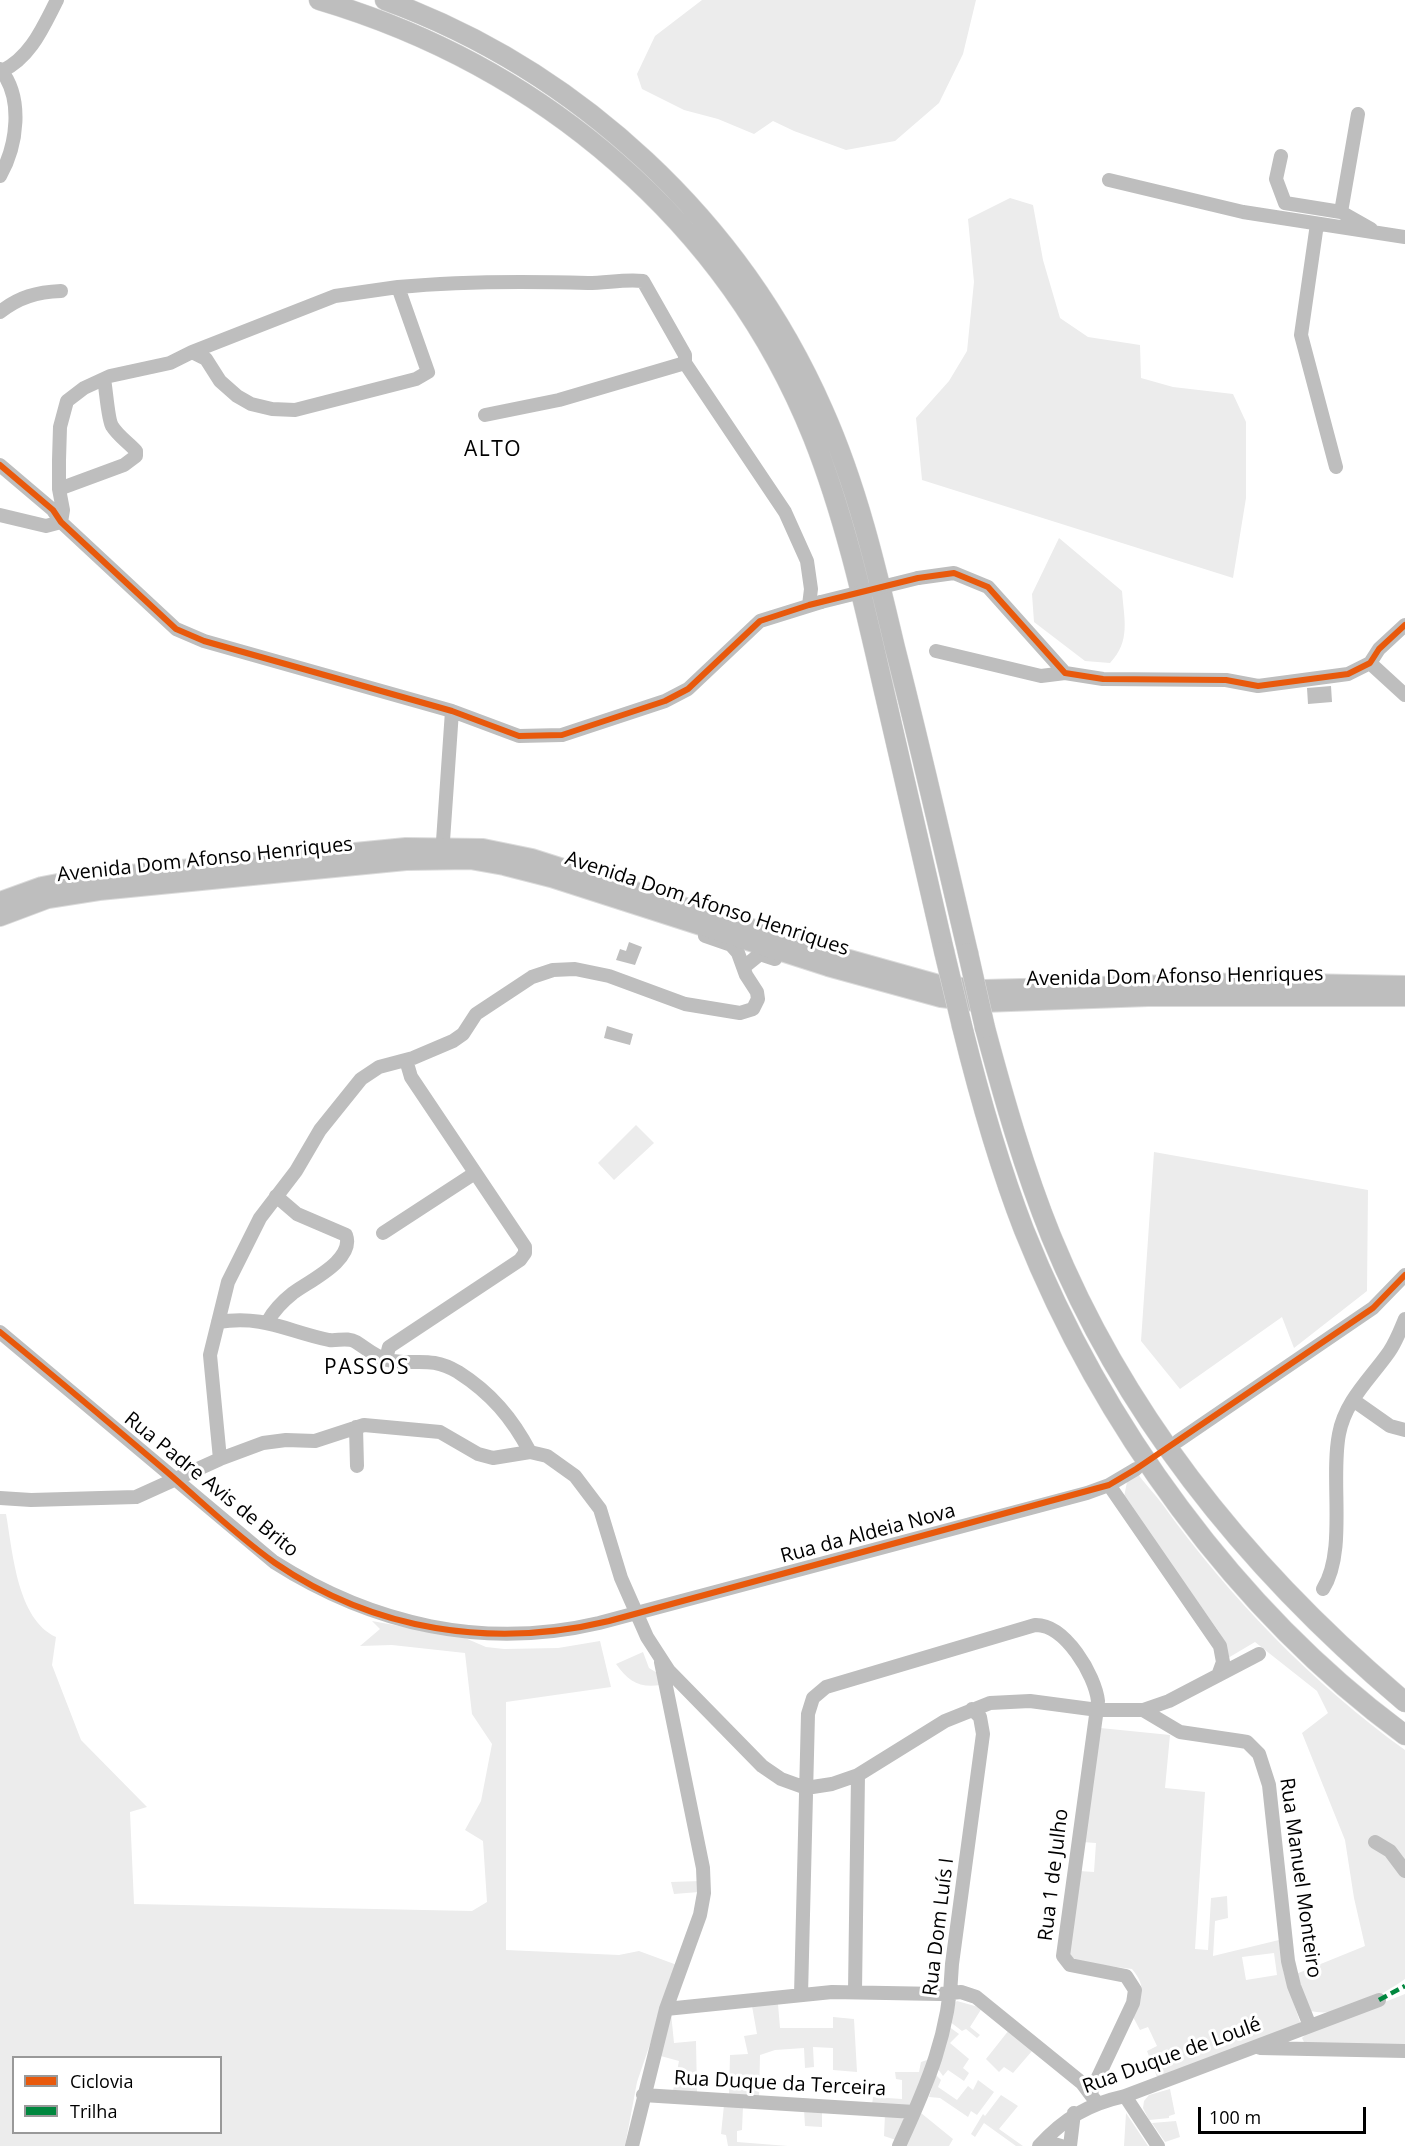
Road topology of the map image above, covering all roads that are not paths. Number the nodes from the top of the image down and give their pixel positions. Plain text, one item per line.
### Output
1 (57, 0) edge
2 (320, 0) edge
3 (386, 0) edge
4 (1, 70) edge
5 (1358, 114) dead end
6 (1281, 156) dead end
7 (0, 176) edge
8 (1109, 180) dead end
9 (1341, 212) junction
10 (1317, 224) junction
11 (1378, 233) junction
12 (1405, 237) edge
13 (398, 287) junction
14 (61, 291) dead end
15 (0, 312) edge
16 (192, 352) junction
17 (685, 363) junction
18 (104, 379) junction
19 (485, 415) dead end
20 (0, 465) edge
21 (1336, 467) dead end
22 (59, 489) junction
23 (0, 514) edge
24 (61, 522) junction
25 (815, 604) junction
26 (1405, 625) edge
27 (936, 651) dead end
28 (1370, 663) junction
29 (1065, 673) junction
30 (1405, 695) edge
31 (452, 711) junction
32 (443, 841) dead end
33 (0, 902) edge
34 (0, 917) edge
35 (698, 925) junction
36 (744, 967) junction
37 (828, 967) junction
38 (1405, 985) edge
39 (1405, 997) edge
40 (406, 1060) junction
41 (475, 1173) junction
42 (276, 1196) junction
43 (383, 1233) dead end
44 (1405, 1275) edge
45 (1405, 1319) edge
46 (268, 1321) junction
47 (218, 1322) junction
48 (0, 1332) edge
49 (386, 1359) junction
50 (1353, 1400) junction
51 (356, 1427) junction
52 (1405, 1430) edge
53 (1178, 1441) dead end
54 (530, 1452) junction
55 (220, 1459) junction
56 (357, 1466) dead end
57 (1136, 1469) dead end
58 (176, 1480) junction
59 (1109, 1485) junction
60 (1, 1499) edge
61 (1323, 1589) dead end
62 (636, 1614) junction
63 (1259, 1654) dead end
64 (660, 1659) junction
65 (1219, 1673) junction
66 (1405, 1702) edge
67 (972, 1709) junction
68 (1098, 1710) junction
69 (1143, 1710) junction
70 (1405, 1735) edge
71 (858, 1775) junction
72 (806, 1788) junction
73 (1375, 1842) dead end
74 (1405, 1871) edge
75 (855, 1992) junction
76 (951, 1992) junction
77 (801, 1995) junction
78 (1379, 2000) dead end
79 (666, 2009) junction
80 (1310, 2026) junction
81 (1295, 2032) junction
82 (1251, 2048) junction
83 (1301, 2050) junction
84 (1405, 2051) edge
85 (643, 2095) junction
86 (1125, 2096) junction
87 (1094, 2097) junction
88 (914, 2112) junction
89 (1074, 2113) junction
90 (1041, 2143) edge
91 (632, 2146) edge
92 (898, 2146) edge
93 (1061, 2146) edge
94 (1070, 2146) edge
95 (1158, 2146) edge

1 - 4 street
2 - 70 highway, bridge
3 - 66 highway, bridge
4 - 7 street
5 - 9 street
6 - 9 street
8 - 10 street
9 - 11 street
10 - 11 street
10 - 21 street
11 - 12 street
13 - 16 street
13 - 16 street
13 - 17 street
14 - 15 street
16 - 18 street
17 - 19 street
17 - 25 street
18 - 22 street
18 - 22 street
20 - 24 street
22 - 24 street
23 - 24 street
24 - 31 street
25 - 29 street, bridge
25 - 31 street
26 - 28 street
27 - 29 street
28 - 29 street
28 - 30 street
31 - 32 street
33 - 38 main road, Avenida Dom Afonso Henriques
34 - 35 main road, Avenida Dom Afonso Henriques
35 - 36 street
35 - 37 main road, Avenida Dom Afonso Henriques
36 - 37 street
36 - 40 street
37 - 39 main road, Avenida Dom Afonso Henriques
40 - 41 street
40 - 42 street
41 - 43 street
41 - 49 street
42 - 46 street
42 - 47 street
44 - 53 street
45 - 50 street
46 - 47 street
46 - 49 street
47 - 55 street
48 - 58 street, Rua Padre Avis de Brito
49 - 54 street
50 - 52 street
50 - 61 street
51 - 54 street
51 - 55 street
51 - 56 street
54 - 62 street
55 - 58 street
57 - 59 street, Rua da Aldeia Nova
58 - 60 street
58 - 62 street, Rua Padre Avis de Brito
59 - 62 street, Rua da Aldeia Nova
59 - 65 street
62 - 64 street
63 - 65 street
64 - 72 street
64 - 79 street
65 - 69 street
67 - 68 street
67 - 71 street
67 - 76 street, Rua Dom Luís I
68 - 69 street
68 - 72 street
68 - 87 street, Rua 1 de Julho
69 - 80 street, Rua Manuel Monteiro
71 - 72 street
71 - 75 street
72 - 77 street
73 - 74 street
75 - 76 street
75 - 77 street
76 - 87 street
76 - 88 street, Rua Dom Luís I
77 - 79 street
78 - 80 street, Rua Duque de Loulé
79 - 85 street
80 - 81 street, Rua Duque de Loulé
81 - 82 street, Rua Duque de Loulé
81 - 83 street
82 - 83 street
82 - 86 street, Rua Duque de Loulé
83 - 84 street
85 - 88 street, Rua Duque da Terceira
85 - 91 street
86 - 87 street, Rua Duque de Loulé
86 - 95 street
87 - 89 street, Rua Duque de Loulé
88 - 92 street, Rua Dom Luís I
89 - 90 street, Rua Duque de Loulé
89 - 94 street
90 - 93 street

